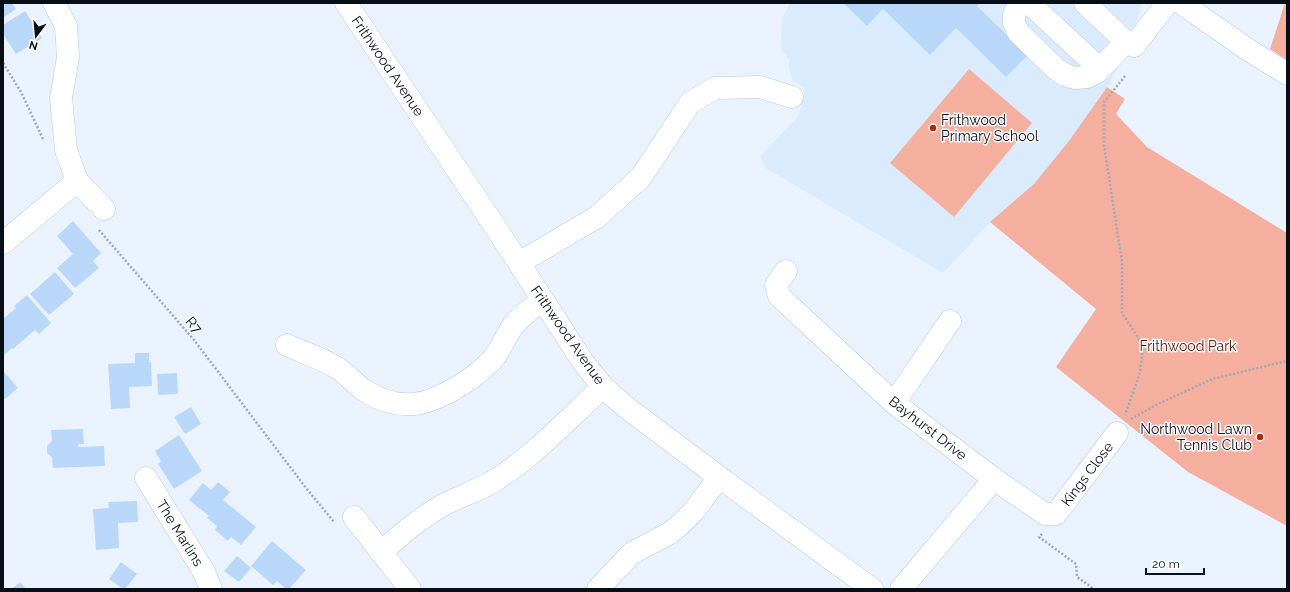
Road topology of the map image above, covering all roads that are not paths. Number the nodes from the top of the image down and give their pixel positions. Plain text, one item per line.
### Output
1 (54, 3) edge
2 (346, 3) edge
3 (1019, 3) edge
4 (1029, 3) edge
5 (1085, 3) edge
6 (1167, 3) edge
7 (1181, 3) edge
8 (1130, 44) junction
9 (1100, 69) junction
10 (1287, 74) edge
11 (792, 97) dead end
12 (77, 181) junction
13 (99, 216) road end
14 (3, 243) edge
15 (519, 263) junction
16 (786, 271) dead end
17 (542, 300) junction
18 (950, 321) dead end
19 (287, 345) dead end
20 (602, 387) junction
21 (894, 404) junction
22 (1119, 429) road end
23 (719, 477) junction
24 (146, 478) dead end
25 (994, 479) junction
26 (345, 520) road end
27 (381, 552) junction
28 (211, 589) edge
29 (410, 589) edge
30 (598, 589) edge
31 (872, 589) edge
32 (901, 589) edge

1 - 12 street
2 - 15 street, Frithwood Avenue
3 - 9 street
4 - 9 street
5 - 8 street
6 - 8 street
7 - 10 street
8 - 9 street
11 - 15 street
12 - 13 street
12 - 14 street
15 - 17 street, Frithwood Avenue
16 - 21 street, Bayhurst Drive
17 - 19 street
17 - 20 street, Frithwood Avenue
18 - 21 street
20 - 23 street, Frithwood Avenue
20 - 27 street
21 - 25 street, Bayhurst Drive
22 - 25 street, Kings Close
23 - 30 street
23 - 31 street, Frithwood Avenue
24 - 28 street, The Marlins
25 - 32 street
26 - 27 street
27 - 29 street

